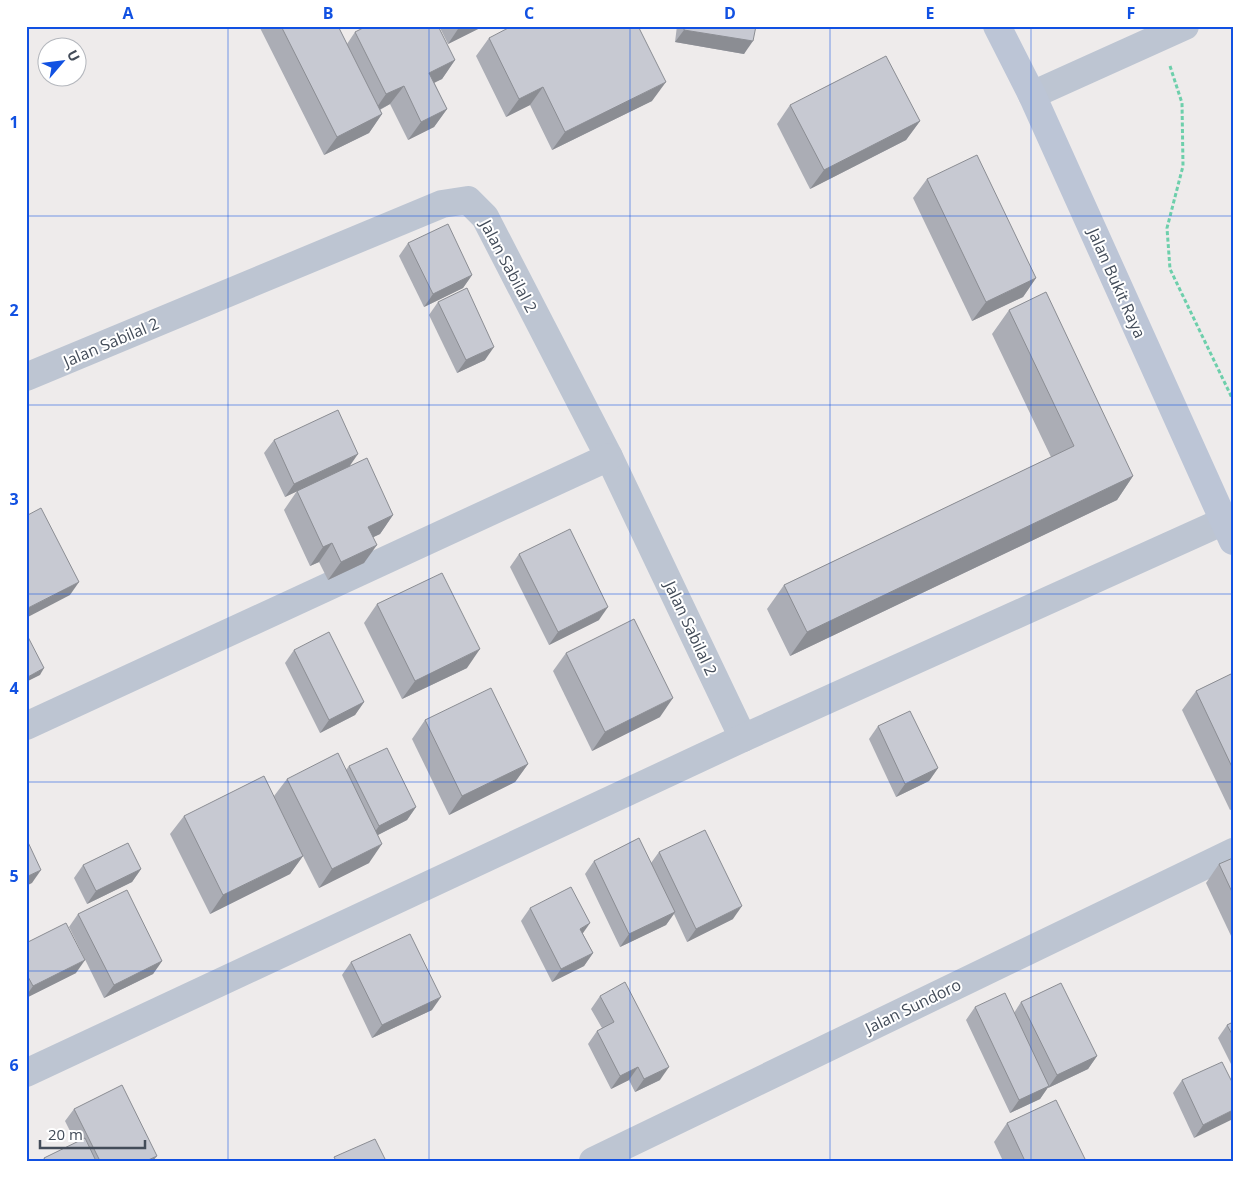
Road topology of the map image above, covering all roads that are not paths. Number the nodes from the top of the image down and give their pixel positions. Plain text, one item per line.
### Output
1 (997, 26) edge
2 (1173, 32) edge
3 (1032, 95) junction
4 (26, 378) edge
5 (609, 457) junction
6 (1228, 531) edge
7 (26, 726) edge
8 (743, 738) junction
9 (1233, 852) edge
10 (26, 1073) edge
11 (593, 1161) edge

1 - 3 street, Jalan Bukit Raya
2 - 3 street
3 - 6 street, Jalan Bukit Raya
4 - 5 street, Jalan Sabilal 2
5 - 7 street
5 - 8 street, Jalan Sabilal 2
6 - 8 street
8 - 10 street
9 - 11 street, Jalan Sundoro

